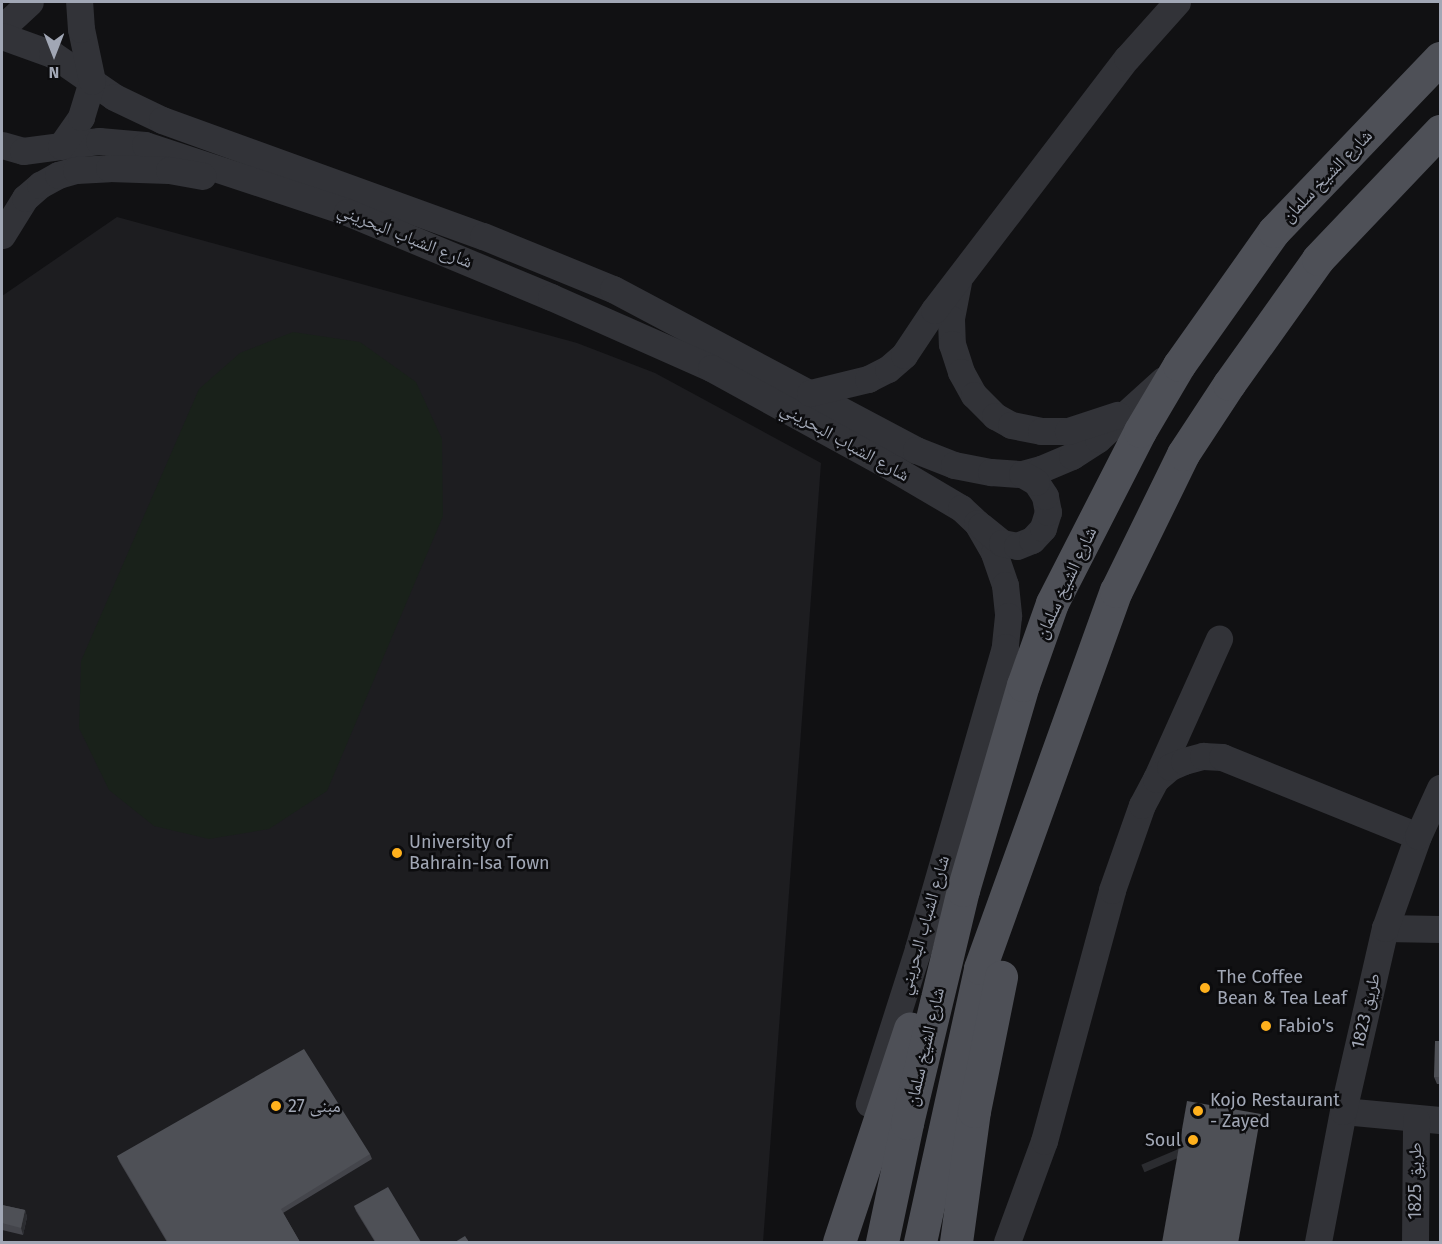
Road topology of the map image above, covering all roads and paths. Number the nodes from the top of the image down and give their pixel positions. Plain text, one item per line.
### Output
1 (30, 2) edge
2 (79, 2) edge
3 (1177, 2) edge
4 (2, 28) edge
5 (2, 36) edge
6 (1440, 58) edge
7 (92, 81) junction
8 (1440, 131) edge
9 (2, 145) edge
10 (61, 146) junction
11 (346, 212) junction
12 (2, 235) edge
13 (959, 278) junction
14 (1179, 365) junction
15 (810, 393) junction
16 (1133, 408) junction
17 (1022, 474) junction
18 (977, 523) junction
19 (1219, 639) dead end
20 (1156, 779) junction
21 (1440, 788) edge
22 (1045, 791) junction
23 (1418, 836) junction
24 (963, 890) junction
25 (1385, 928) junction
26 (1440, 929) edge
27 (1343, 1111) junction
28 (1428, 1120) edge
29 (831, 1242) edge
30 (839, 1242) edge
31 (882, 1242) edge
32 (920, 1242) edge
33 (956, 1242) edge
34 (1007, 1242) edge
35 (1318, 1242) edge
36 (1415, 1242) edge

1 - 4 street
2 - 7 street
3 - 13 street
5 - 7 street, شارع الشباب البحريني
6 - 14 main road, شارع الشيخ سلمان
7 - 10 street
7 - 15 street, شارع الشباب البحريني
8 - 22 main road, شارع الشيخ سلمان
9 - 10 street, شارع الشباب البحريني
10 - 11 street, شارع الشباب البحريني
11 - 12 street
11 - 18 street, شارع الشباب البحريني
13 - 15 street
13 - 16 street
14 - 16 street, شارع الشباب البحريني
14 - 24 main road, شارع الشيخ سلمان
15 - 17 street, شارع الشباب البحريني
16 - 17 street, شارع الشباب البحريني
17 - 18 street
18 - 29 street, شارع الشباب البحريني
19 - 20 street
20 - 23 street
20 - 34 street
21 - 23 street, طريق 1823
22 - 32 main road, شارع الشيخ سلمان
22 - 33 main road
23 - 25 street, طريق 1823
24 - 30 main road
24 - 31 main road, شارع الشيخ سلمان
25 - 26 street
25 - 27 street, طريق 1823
27 - 28 street
27 - 35 street, طريق 1823
28 - 36 street, طريق 1825

